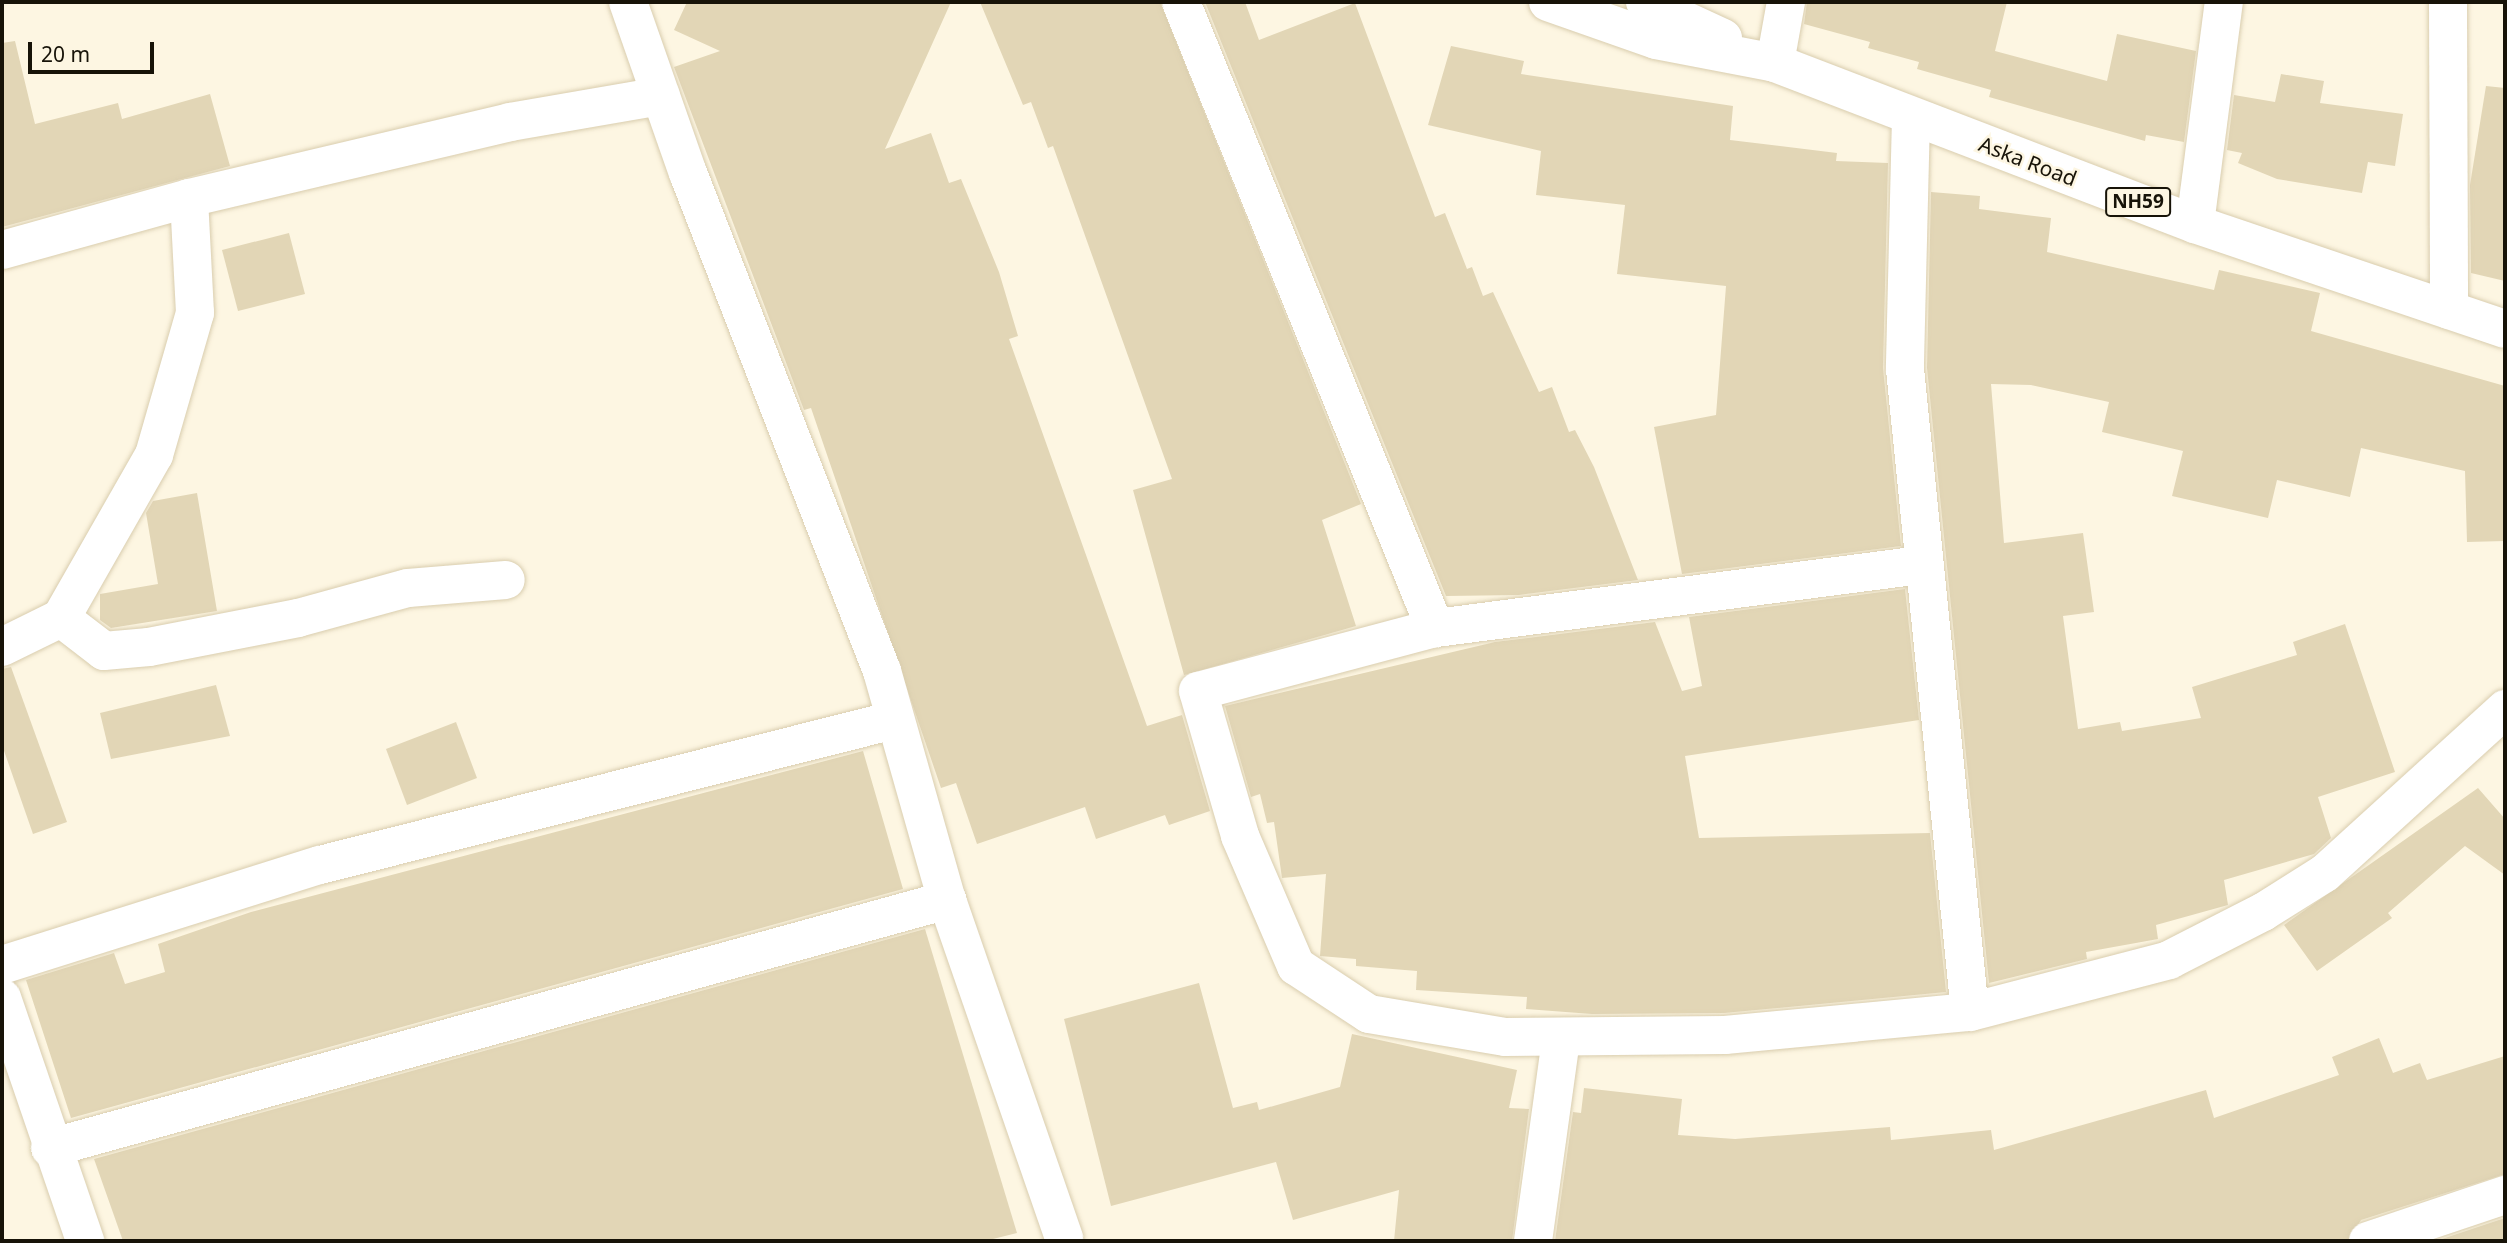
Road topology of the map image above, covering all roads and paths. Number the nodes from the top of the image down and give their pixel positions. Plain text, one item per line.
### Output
1 (628, 2) edge
2 (1181, 2) edge
3 (1548, 2) edge
4 (1645, 2) edge
5 (1786, 2) edge
6 (2224, 2) edge
7 (2448, 2) edge
8 (1775, 63) junction
9 (661, 96) junction
10 (1911, 117) junction
11 (189, 198) junction
12 (2195, 224) junction
13 (2, 250) edge
14 (2449, 310) junction
15 (2505, 330) edge
16 (1922, 565) junction
17 (506, 580) dead end
18 (61, 618) junction
19 (1434, 628) junction
20 (2, 647) edge
21 (2505, 709) edge
22 (894, 720) junction
23 (947, 900) junction
24 (2, 965) edge
25 (2, 998) edge
26 (1970, 1012) junction
27 (1561, 1038) junction
28 (50, 1148) junction
29 (2505, 1195) edge
30 (1069, 1240) edge
31 (85, 1241) edge
32 (1533, 1241) edge
33 (2368, 1241) edge

1 - 9 main road
2 - 19 main road
3 - 8 main road, Aska Road / NH59
4 - 8 main road, NH59
5 - 8 main road
6 - 12 main road
7 - 14 main road
8 - 10 main road, Aska Road / NH59
9 - 11 main road
9 - 22 main road
10 - 12 main road, Aska Road / NH59
10 - 16 main road
11 - 13 main road
11 - 18 main road
12 - 14 main road, Aska Road / NH59
14 - 15 main road, Aska Road / NH59
16 - 19 main road
16 - 26 main road
17 - 18 main road
18 - 20 main road
19 - 27 main road
21 - 26 main road
22 - 23 main road
22 - 24 main road
23 - 28 main road
23 - 30 main road
25 - 28 main road
26 - 27 main road
27 - 32 main road
28 - 31 main road
29 - 33 main road

